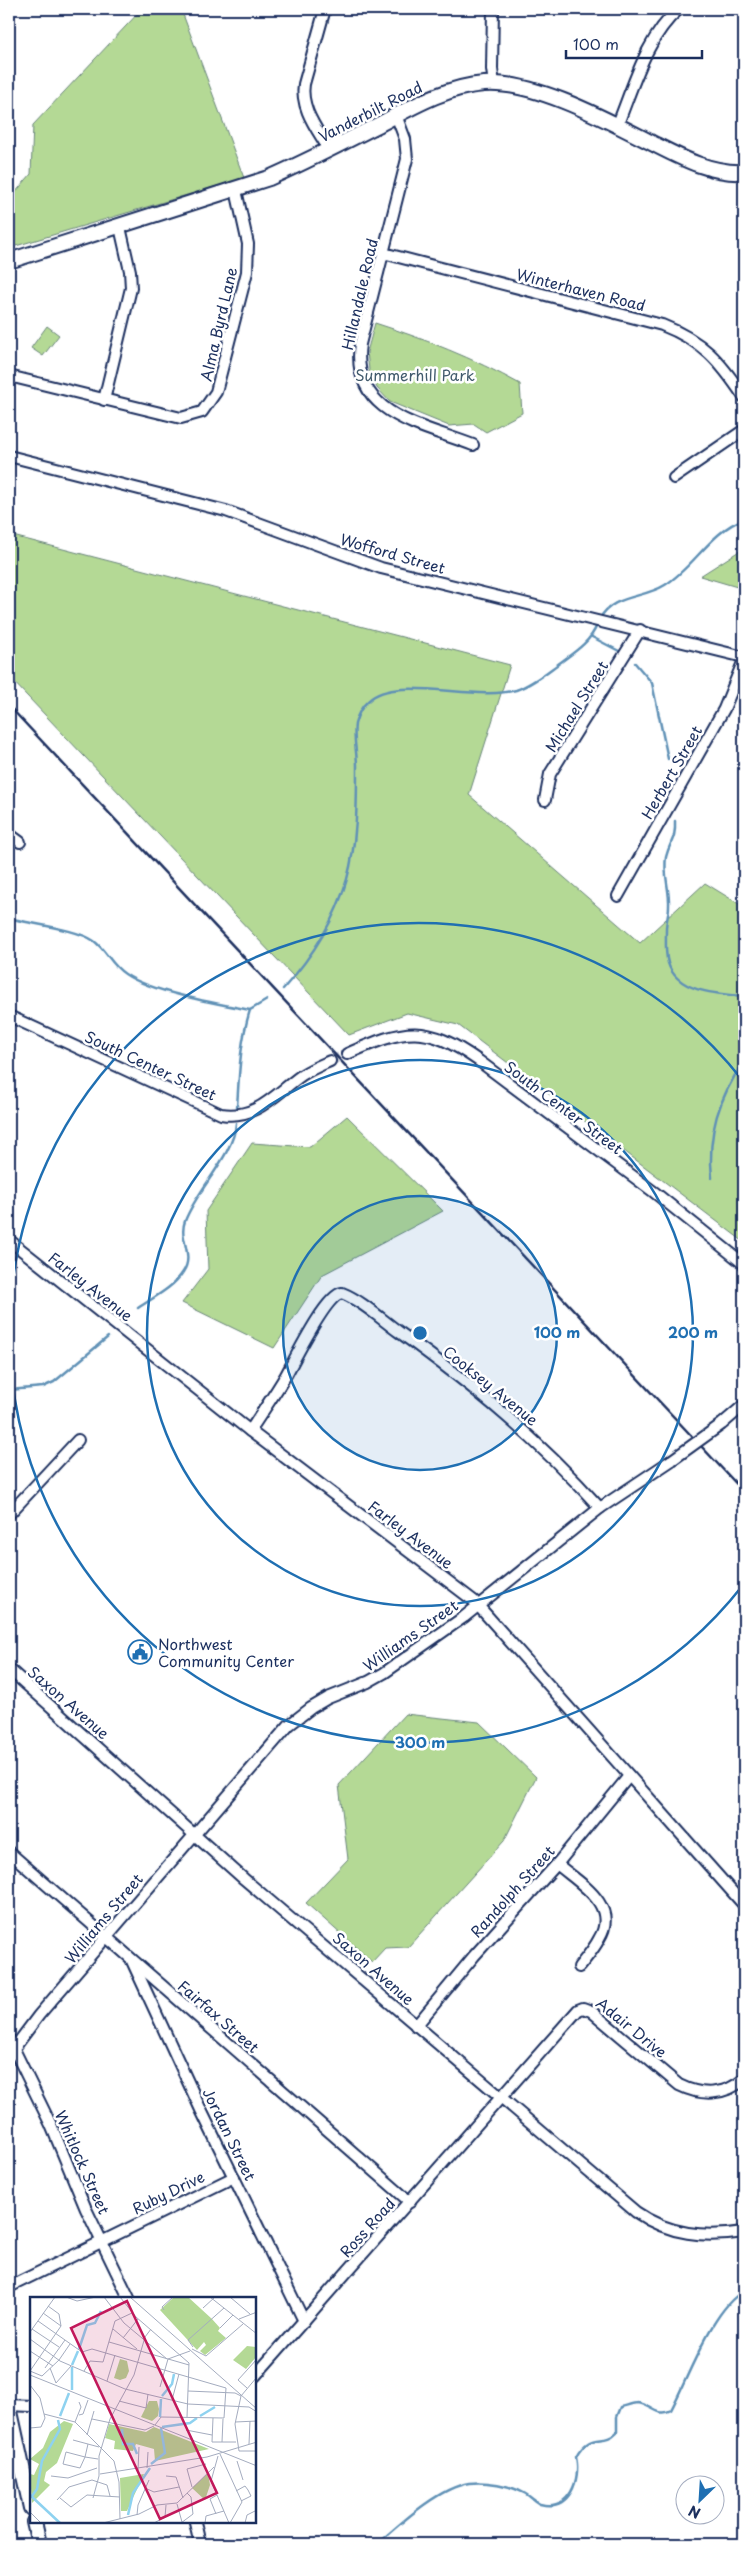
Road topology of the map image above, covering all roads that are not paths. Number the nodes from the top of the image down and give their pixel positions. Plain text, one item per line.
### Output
1 (325, 9) edge
2 (492, 9) edge
3 (679, 9) edge
4 (494, 84) junction
5 (396, 116) junction
6 (617, 126) junction
7 (329, 150) junction
8 (744, 172) edge
9 (236, 190) junction
10 (120, 227) junction
11 (384, 253) junction
12 (9, 261) edge
13 (9, 376) edge
14 (744, 397) edge
15 (104, 400) junction
16 (744, 430) edge
17 (473, 444) dead end
18 (9, 456) edge
19 (674, 478) dead end
20 (640, 630) junction
21 (744, 658) edge
22 (546, 800) dead end
23 (9, 834) edge
24 (20, 842) dead end
25 (618, 896) dead end
26 (9, 1016) edge
27 (347, 1054) tunnel mouth
28 (330, 1061) tunnel mouth
29 (10, 1243) edge
30 (744, 1264) edge
31 (744, 1405) edge
32 (250, 1431) junction
33 (78, 1440) dead end
34 (600, 1508) junction
35 (9, 1514) edge
36 (478, 1605) junction
37 (9, 1669) edge
38 (629, 1776) junction
39 (194, 1834) junction
40 (9, 1852) edge
41 (557, 1864) junction
42 (744, 1906) edge
43 (106, 1937) junction
44 (131, 1959) junction
45 (579, 1967) dead end
46 (416, 2026) junction
47 (10, 2048) edge
48 (744, 2079) edge
49 (500, 2098) junction
50 (234, 2177) junction
51 (410, 2202) junction
52 (744, 2232) edge
53 (101, 2241) junction
54 (9, 2287) edge
55 (129, 2297) edge
56 (304, 2321) junction
57 (256, 2375) edge
58 (9, 2406) edge
59 (30, 2406) edge
60 (30, 2503) edge
61 (34, 2523) edge
62 (195, 2523) edge
63 (39, 2544) edge
64 (200, 2544) edge

1 - 7 street
2 - 4 street
3 - 6 street
4 - 5 street, Vanderbilt Road
4 - 6 street, Vanderbilt Road
5 - 7 street, Vanderbilt Road
5 - 11 street, Hillandale Road
6 - 8 street, Vanderbilt Road
7 - 9 street, Vanderbilt Road
9 - 10 street, Vanderbilt Road
9 - 15 street, Alma Byrd Lane
10 - 12 street, Vanderbilt Road
10 - 15 street
11 - 14 street, Winterhaven Road
11 - 17 street, Hillandale Road
13 - 15 street, Alma Byrd Lane
16 - 19 street
18 - 20 street, Wofford Street
20 - 21 street, Wofford Street
20 - 22 street, Michael Street
21 - 25 street, Herbert Street
23 - 24 street
26 - 28 street, South Center Street
27 - 30 street, South Center Street
29 - 32 street, Farley Avenue
31 - 34 street, Williams Street, bridge
32 - 34 street, Cooksey Avenue
32 - 36 street, Farley Avenue
33 - 35 street
34 - 36 street, Williams Street
36 - 38 street, Farley Avenue
36 - 39 street, Williams Street
37 - 39 street, Saxon Avenue
38 - 41 street, Randolph Street
38 - 42 street, Farley Avenue
39 - 43 street, Williams Street
39 - 46 street, Saxon Avenue
40 - 43 street, Fairfax Street
41 - 45 street
41 - 46 street, Randolph Street
43 - 44 street, Fairfax Street
43 - 47 street, Williams Street
44 - 50 street, Jordan Street
44 - 51 street, Fairfax Street
46 - 49 street, Saxon Avenue
47 - 53 street, Whitlock Street
48 - 49 street, Adair Drive
49 - 51 street, Ross Road
49 - 52 street, Saxon Avenue
50 - 53 street, Ruby Drive
50 - 56 street, Jordan Street
51 - 56 street, Ross Road
53 - 54 street, Ruby Drive
53 - 55 street, Whitlock Street
56 - 57 street, Ross Road
58 - 59 street
58 - 60 street
61 - 63 street
62 - 64 street

